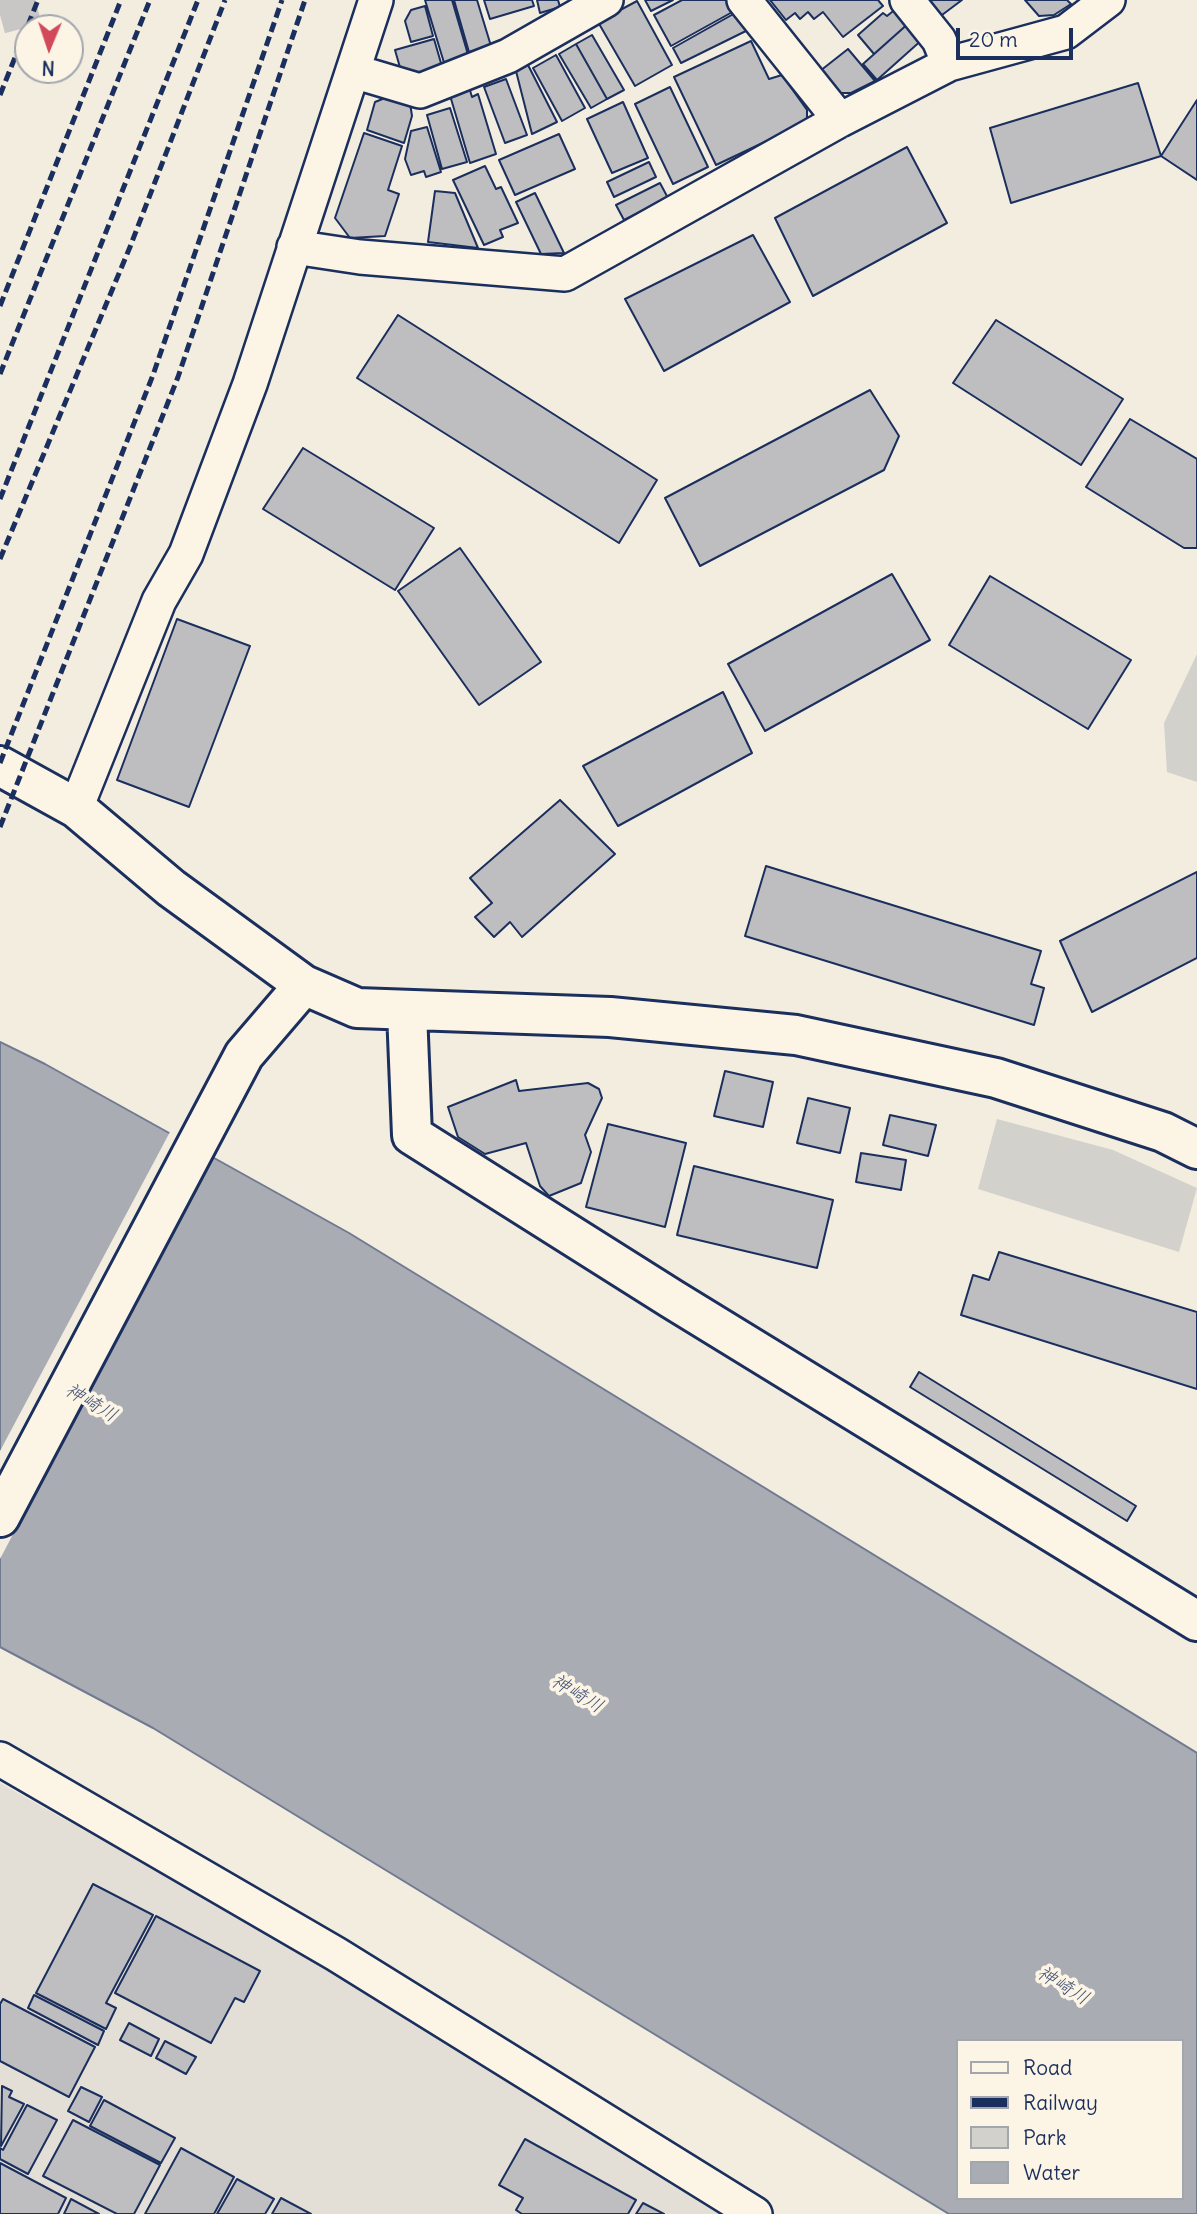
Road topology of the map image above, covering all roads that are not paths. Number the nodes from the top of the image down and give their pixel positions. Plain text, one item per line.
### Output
1 (376, 0) edge
2 (606, 0) edge
3 (744, 0) edge
4 (907, 0) edge
5 (1108, 0) edge
6 (949, 64) junction
7 (353, 71) junction
8 (840, 120) junction
9 (294, 247) junction
10 (0, 766) edge
11 (76, 808) junction
12 (304, 985) junction
13 (407, 1012) junction
14 (1197, 1149) edge
15 (0, 1517) edge
16 (1197, 1621) edge
17 (0, 1759) edge
18 (755, 2214) edge

1 - 7 street
2 - 7 street
3 - 8 street
4 - 6 street
5 - 6 street
6 - 8 street
7 - 9 street
8 - 9 street
9 - 11 street
10 - 11 street
11 - 12 street
12 - 13 street
12 - 15 street
13 - 14 street
13 - 16 street
17 - 18 street

